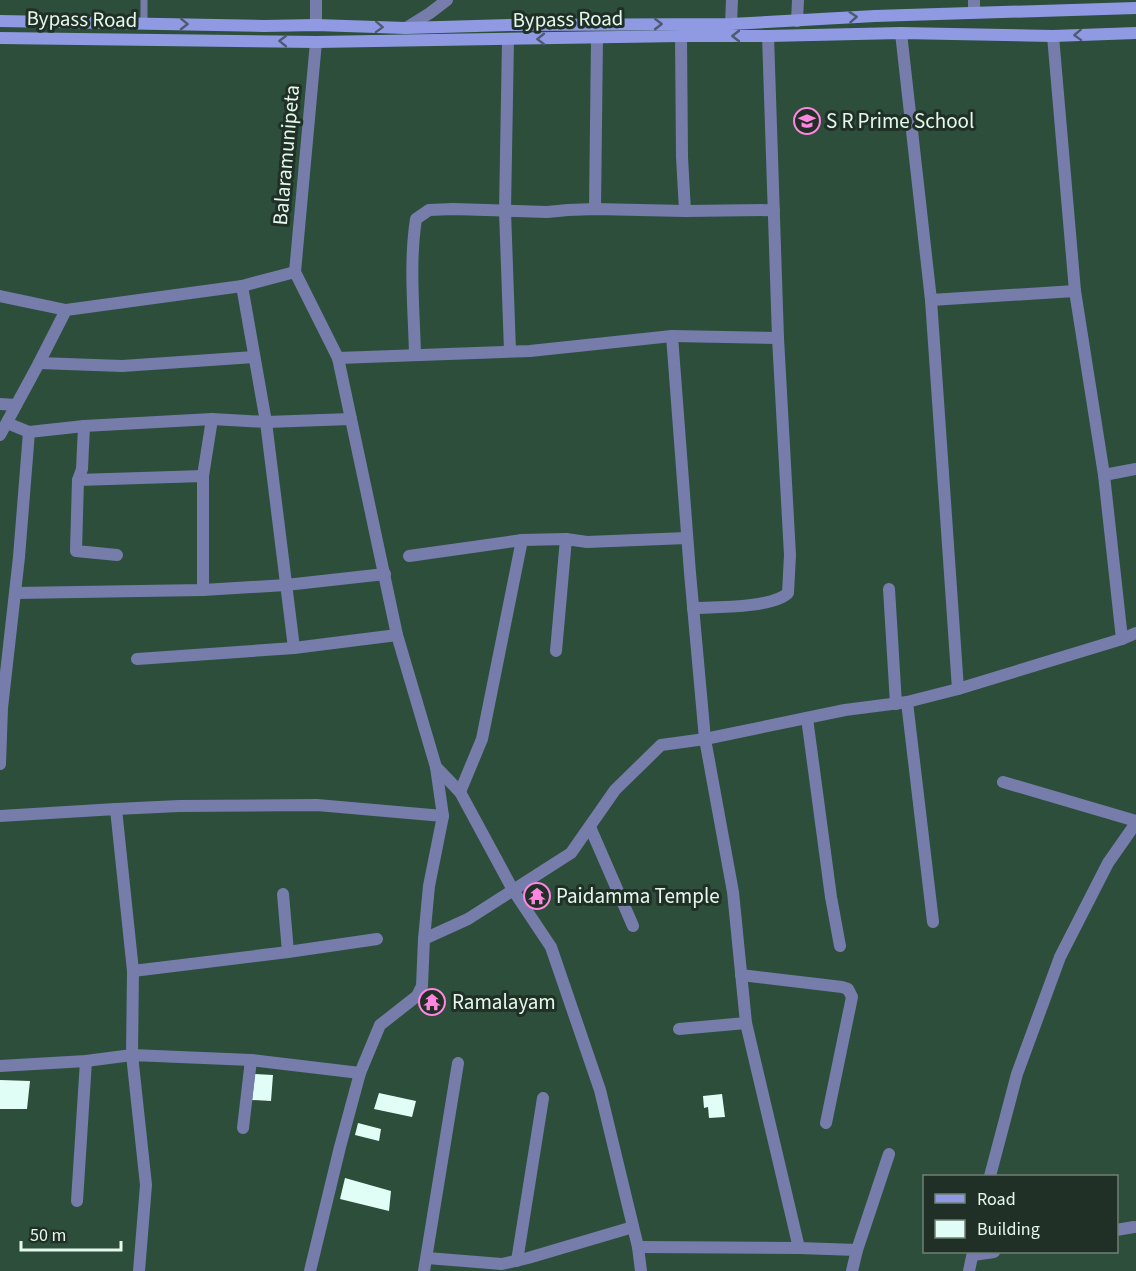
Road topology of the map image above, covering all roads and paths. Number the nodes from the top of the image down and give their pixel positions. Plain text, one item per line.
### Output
1 (144, 0) edge
2 (316, 0) edge
3 (447, 0) edge
4 (732, 0) edge
5 (798, 0) edge
6 (1123, 4) edge
7 (1048, 5) edge
8 (430, 6) edge
9 (974, 6) edge
10 (1136, 8) edge
11 (0, 21) edge
12 (797, 21) junction
13 (144, 23) junction
14 (731, 24) junction
15 (316, 25) junction
16 (406, 28) junction
17 (901, 33) junction
18 (1136, 33) edge
19 (681, 36) junction
20 (768, 36) junction
21 (1053, 36) junction
22 (0, 38) edge
23 (597, 38) junction
24 (508, 40) junction
25 (316, 42) junction
26 (595, 210) junction
27 (774, 210) junction
28 (505, 211) junction
29 (685, 211) junction
30 (295, 272) junction
31 (242, 286) junction
32 (1075, 291) junction
33 (0, 296) edge
34 (931, 300) junction
35 (66, 310) junction
36 (672, 336) junction
37 (778, 338) junction
38 (510, 351) junction
39 (415, 355) junction
40 (255, 357) junction
41 (338, 358) junction
42 (39, 363) junction
43 (0, 404) edge
44 (16, 405) junction
45 (212, 419) junction
46 (351, 419) junction
47 (266, 422) junction
48 (7, 423) junction
49 (84, 426) junction
50 (28, 432) junction
51 (0, 435) edge
52 (1136, 469) edge
53 (1104, 475) junction
54 (203, 476) junction
55 (78, 480) junction
56 (687, 538) junction
57 (522, 540) junction
58 (566, 540) junction
59 (117, 555) dead end
60 (409, 556) dead end
61 (385, 574) junction
62 (286, 585) junction
63 (889, 589) dead end
64 (203, 590) junction
65 (15, 593) junction
66 (693, 608) junction
67 (1136, 633) edge
68 (397, 635) junction
69 (1122, 639) junction
70 (294, 648) junction
71 (556, 651) dead end
72 (137, 659) dead end
73 (958, 689) junction
74 (901, 703) junction
75 (807, 718) junction
76 (705, 738) junction
77 (0, 751) edge
78 (0, 764) edge
79 (436, 767) junction
80 (1003, 782) dead end
81 (460, 792) junction
82 (116, 809) junction
83 (0, 816) edge
84 (443, 816) junction
85 (1136, 822) edge
86 (590, 826) junction
87 (513, 890) junction
88 (282, 894) dead end
89 (933, 922) dead end
90 (633, 926) dead end
91 (377, 939) dead end
92 (424, 939) junction
93 (840, 946) dead end
94 (288, 952) junction
95 (133, 971) junction
96 (741, 975) junction
97 (746, 1023) junction
98 (679, 1029) dead end
99 (132, 1054) junction
100 (251, 1060) junction
101 (86, 1061) junction
102 (458, 1063) dead end
103 (0, 1066) edge
104 (360, 1073) junction
105 (543, 1098) dead end
106 (826, 1123) dead end
107 (243, 1128) dead end
108 (889, 1155) dead end
109 (990, 1175) edge
110 (77, 1201) dead end
111 (633, 1227) junction
112 (1134, 1227) dead end
113 (1118, 1230) edge
114 (638, 1247) junction
115 (799, 1248) junction
116 (857, 1250) junction
117 (973, 1253) edge
118 (427, 1258) junction
119 (517, 1261) junction
120 (139, 1271) edge
121 (310, 1271) edge
122 (424, 1271) edge
123 (641, 1271) edge
124 (852, 1271) edge
125 (969, 1271) edge

1 - 13 lane
2 - 15 street
3 - 8 street
4 - 14 street
5 - 12 street
6 - 7 main road, Bypass Road
6 - 10 main road, Bypass Road
7 - 9 main road, Bypass Road
8 - 16 street
12 -> 9 main road, Bypass Road
11 - 13 main road, Bypass Road
12 - 14 main road, Bypass Road
13 -> 15 main road, Bypass Road
16 -> 14 main road, Bypass Road
15 -> 16 main road, Bypass Road
17 - 20 main road, Bypass Road
17 - 21 main road, Bypass Road
17 - 34 street
18 -> 21 main road, Bypass Road
20 -> 19 main road, Bypass Road
19 - 23 main road, Bypass Road
19 - 29 street
20 - 27 street
21 - 32 street
25 -> 22 main road, Bypass Road
23 -> 24 main road, Bypass Road
23 - 26 street
24 - 25 main road, Bypass Road
24 - 28 street
25 - 30 street, Balaramunipeta
26 - 28 street
26 - 29 street
27 - 29 street
27 - 37 street
28 - 38 street
28 - 39 street
30 - 31 street
30 - 41 street
31 - 35 street
31 - 40 street
32 - 34 street
32 - 53 street
33 - 35 street
34 - 73 street
35 - 42 street
36 - 37 street
36 - 38 street
36 - 56 street
37 - 66 street
38 - 39 street
39 - 41 street
40 - 42 street
40 - 47 street
41 - 46 street
42 - 44 street
43 - 44 street
44 - 48 street
45 - 47 street
45 - 49 street
45 - 54 street
46 - 47 street
46 - 61 street
47 - 62 street
48 - 50 street
48 - 51 street
49 - 50 street
49 - 55 street
50 - 65 street
52 - 53 street
53 - 69 street
54 - 55 street
54 - 64 street
55 - 59 street
56 - 58 street
56 - 66 street
57 - 58 street
57 - 60 street
57 - 81 street
58 - 71 street
61 - 62 street
61 - 68 street
62 - 64 street
62 - 70 street
63 - 74 street
64 - 65 street
65 - 77 street
66 - 76 street
67 - 69 street
68 - 70 street
68 - 79 street
69 - 73 street
70 - 72 street
73 - 74 street
74 - 75 street
74 - 89 street
75 - 76 street
75 - 93 street
76 - 86 street
76 - 96 street
77 - 78 street
79 - 81 street
79 - 84 street
80 - 85 street
81 - 87 street
82 - 83 street
82 - 84 street
82 - 95 street
84 - 92 street
85 - 109 street
86 - 87 street
86 - 90 street
87 - 92 street
87 - 111 street
88 - 94 street
91 - 94 street
92 - 104 street
94 - 95 street
95 - 99 street
96 - 97 street
96 - 106 street
97 - 98 street
97 - 115 street
99 - 100 street
99 - 101 street
99 - 120 street
100 - 104 street
100 - 107 street
101 - 103 street
101 - 110 street
102 - 118 street
104 - 121 street
105 - 119 street
108 - 116 street
111 - 114 street
111 - 119 street
112 - 113 street
114 - 115 street
114 - 123 street
115 - 116 street
116 - 124 street
117 - 125 street
118 - 119 street
118 - 122 street

